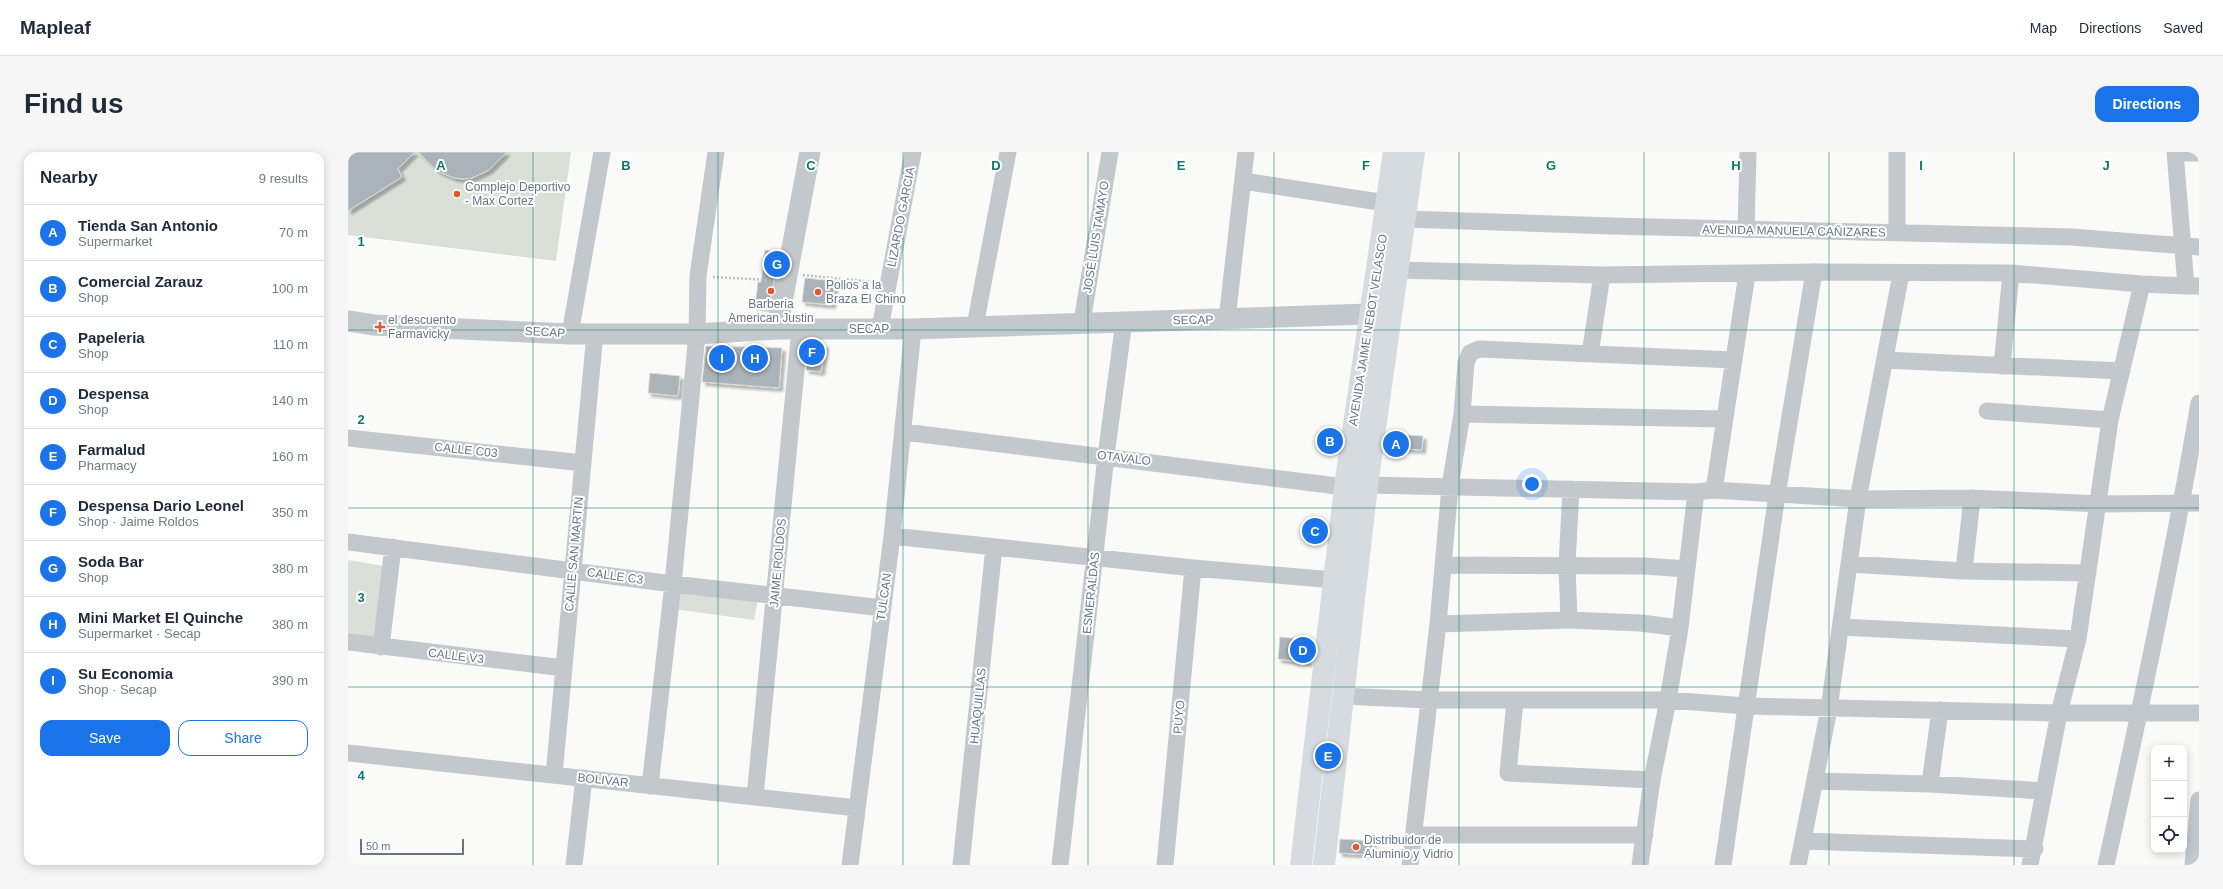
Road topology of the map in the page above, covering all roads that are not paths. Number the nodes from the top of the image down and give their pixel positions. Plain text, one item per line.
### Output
1 (602, 152) edge
2 (716, 152) edge
3 (810, 152) edge
4 (913, 152) edge
5 (1008, 152) edge
6 (1110, 152) edge
7 (1246, 152) edge
8 (1394, 152) edge
9 (1414, 152) edge
10 (1748, 152) edge
11 (1897, 152) edge
12 (2199, 152) edge
13 (2175, 153) edge
14 (1243, 180) junction
15 (1386, 203) junction
16 (1746, 230) junction
17 (1396, 231) junction
18 (1897, 233) junction
19 (2191, 246) edge
20 (1397, 270) junction
21 (1814, 272) junction
22 (2011, 273) junction
23 (1747, 274) junction
24 (1901, 274) junction
25 (1602, 275) junction
26 (2142, 284) junction
27 (2192, 286) edge
28 (1369, 314) junction
29 (1390, 318) junction
30 (1227, 319) junction
31 (348, 321) edge
32 (1124, 321) junction
33 (1082, 322) junction
34 (975, 326) junction
35 (880, 328) junction
36 (777, 329) junction
37 (800, 329) junction
38 (913, 329) junction
39 (595, 333) junction
40 (570, 334) junction
41 (697, 334) junction
42 (1590, 354) junction
43 (1734, 360) junction
44 (1885, 360) junction
45 (2002, 366) junction
46 (2122, 371) junction
47 (2199, 403) edge
48 (1987, 411) dead end
49 (1462, 414) junction
50 (1723, 419) junction
51 (2110, 420) junction
52 (904, 432) junction
53 (348, 438) edge
54 (1106, 456) junction
55 (583, 463) junction
56 (1367, 485) junction
57 (1450, 486) junction
58 (1345, 487) junction
59 (1571, 489) junction
60 (1714, 490) junction
61 (1696, 492) junction
62 (1777, 495) junction
63 (1972, 498) junction
64 (1858, 499) junction
65 (2182, 502) junction
66 (2199, 503) edge
67 (2098, 504) junction
68 (892, 536) junction
69 (348, 542) edge
70 (994, 547) junction
71 (393, 548) junction
72 (1095, 559) junction
73 (1850, 564) junction
74 (1443, 565) junction
75 (1567, 565) junction
76 (1193, 568) junction
77 (1687, 569) junction
78 (573, 570) junction
79 (1964, 571) junction
80 (2088, 573) junction
81 (1334, 580) junction
82 (673, 584) junction
83 (775, 594) junction
84 (882, 608) junction
85 (1569, 620) junction
86 (1438, 624) junction
87 (1680, 628) junction
88 (1841, 628) junction
89 (2078, 639) junction
90 (348, 642) edge
91 (381, 646) junction
92 (564, 668) junction
93 (1342, 696) junction
94 (1428, 700) junction
95 (1668, 700) junction
96 (1515, 701) junction
97 (1746, 706) junction
98 (1829, 708) junction
99 (1940, 710) junction
100 (2059, 713) junction
101 (2199, 713) edge
102 (2140, 714) junction
103 (348, 753) edge
104 (554, 775) junction
105 (584, 778) junction
106 (1652, 780) junction
107 (1815, 781) junction
108 (1930, 784) junction
109 (650, 786) junction
110 (2044, 792) junction
111 (755, 797) junction
112 (2199, 800) edge
113 (857, 808) junction
114 (1414, 835) junction
115 (1645, 835) junction
116 (1803, 841) junction
117 (2198, 841) edge
118 (2033, 857) edge
119 (574, 865) edge
120 (850, 865) edge
121 (961, 865) edge
122 (1060, 865) edge
123 (1165, 865) edge
124 (1301, 865) edge
125 (1324, 865) edge
126 (1410, 865) edge
127 (1640, 865) edge
128 (1723, 865) edge
129 (1798, 865) edge
130 (2106, 865) edge
131 (2193, 865) edge

1 - 40 street
2 - 41 street
3 - 36 street
4 - 35 street, LIZARDO GARCIA
5 - 34 street
6 - 33 street, JOSÉ LUIS TAMAYO
7 - 14 street
8 - 15 main road, AVENIDA JAIME NEBOT VELASCO
9 - 17 main road, AVENIDA JAIME NEBOT VELASCO
10 - 16 street
11 - 18 street
12 - 13 street
13 - 19 street
14 - 15 street
14 - 30 street
15 - 17 main road, AVENIDA JAIME NEBOT VELASCO
16 - 17 street, AVENIDA MANUELA CAÑIZARES
16 - 18 street, AVENIDA MANUELA CAÑIZARES
17 - 20 main road, AVENIDA JAIME NEBOT VELASCO
17 - 28 main road, AVENIDA JAIME NEBOT VELASCO
18 - 19 street, AVENIDA MANUELA CAÑIZARES
19 - 27 street
20 - 25 street
20 - 29 main road, AVENIDA JAIME NEBOT VELASCO
21 - 23 street
21 - 24 street
21 - 62 street
22 - 24 street
22 - 26 street
22 - 45 street
23 - 25 street
23 - 43 street
24 - 44 street
25 - 42 street
26 - 27 street
26 - 46 street
28 - 29 street, SECAP
28 - 30 street, SECAP
28 - 58 main road, AVENIDA JAIME NEBOT VELASCO
29 - 56 main road, AVENIDA JAIME NEBOT VELASCO
30 - 32 street, SECAP
31 - 40 street, SECAP
32 - 33 street, SECAP
32 - 54 street, ESMERALDAS
33 - 34 street, SECAP
34 - 38 street, SECAP
35 - 37 street, SECAP
35 - 38 street, SECAP
36 - 37 street, SECAP
36 - 41 street, SECAP
37 - 83 street, JAIME ROLDOS
38 - 52 street, TULCAN
39 - 40 street, SECAP
39 - 41 street, SECAP
39 - 55 street, CALLE SAN MARTIN
41 - 82 street
42 - 43 street
42 - 49 street
43 - 50 street
44 - 45 street
44 - 64 street
45 - 46 street
46 - 51 street
47 - 65 street
48 - 51 street
49 - 50 street
49 - 57 street
50 - 60 street
51 - 67 street
52 - 54 street, OTAVALO
52 - 68 street, TULCAN
53 - 55 street, CALLE C03
54 - 58 street, OTAVALO
54 - 72 street, ESMERALDAS
55 - 78 street, CALLE SAN MARTIN
56 - 57 street
56 - 93 main road, AVENIDA JAIME NEBOT VELASCO
57 - 59 street
57 - 74 street
58 - 81 main road, AVENIDA JAIME NEBOT VELASCO
59 - 61 street
59 - 75 street
60 - 61 street
60 - 62 street
61 - 77 street
62 - 64 street
62 - 97 street
63 - 64 street
63 - 67 street
63 - 79 street
64 - 73 street
65 - 66 street
65 - 67 street
65 - 102 street
67 - 80 street
68 - 70 street
68 - 84 street, TULCAN
69 - 71 street, CALLE C3
70 - 72 street
70 - 121 street, HUAQUILLAS
71 - 78 street, CALLE C3
71 - 91 street
72 - 76 street
72 - 122 street, ESMERALDAS
73 - 79 street
73 - 88 street
74 - 75 street
74 - 86 street
75 - 77 street
75 - 85 street
76 - 81 street
76 - 123 street, PUYO
77 - 87 street
78 - 82 street, CALLE C3
78 - 92 street, CALLE SAN MARTIN
79 - 80 street
80 - 89 street
81 - 124 main road, AVENIDA JAIME NEBOT VELASCO
82 - 83 street, CALLE C3
82 - 109 street
83 - 84 street, CALLE C3
83 - 111 street, JAIME ROLDOS
84 - 113 street, TULCAN
85 - 86 street
85 - 87 street
86 - 94 street
87 - 95 street
88 - 89 street
88 - 98 street
89 - 100 street
90 - 91 street, CALLE V3
91 - 92 street, CALLE V3
92 - 104 street, CALLE SAN MARTIN
93 - 94 street
93 - 125 main road, AVENIDA JAIME NEBOT VELASCO
94 - 96 street
94 - 114 street
95 - 96 street
95 - 97 street
95 - 106 street
96 - 106 street
97 - 98 street
97 - 128 street
98 - 99 street
98 - 107 street
99 - 100 street
99 - 108 street
100 - 102 street
100 - 110 street
101 - 102 street
102 - 130 street
103 - 104 street, BOLIVAR
104 - 105 street, BOLIVAR
105 - 109 street, BOLIVAR
105 - 119 street
106 - 115 street
107 - 108 street
107 - 116 street
108 - 110 street
109 - 111 street, BOLIVAR
110 - 118 street
111 - 113 street, BOLIVAR
112 - 117 street
113 - 120 street, TULCAN
114 - 115 street
114 - 126 street
115 - 127 street
116 - 118 street
116 - 129 street
117 - 131 street

